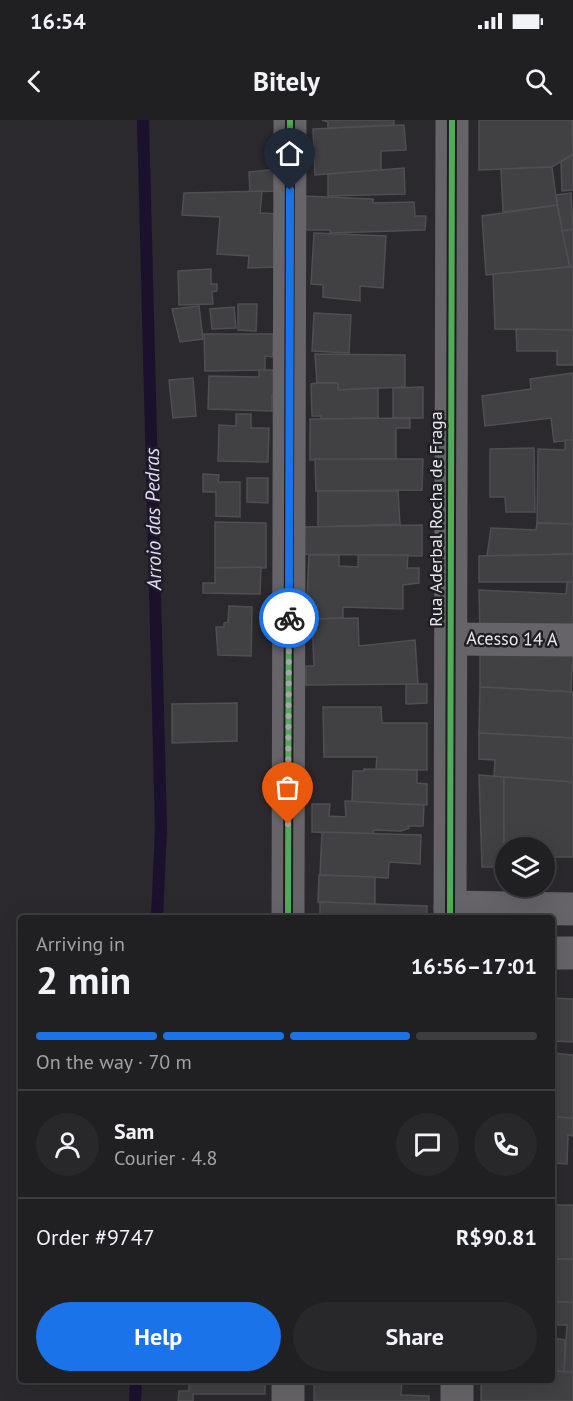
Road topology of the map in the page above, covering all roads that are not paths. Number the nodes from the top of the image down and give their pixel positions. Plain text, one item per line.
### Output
1 (290, 120) edge
2 (452, 120) edge
3 (451, 639) junction
4 (573, 640) edge
5 (573, 909) edge
6 (450, 912) edge
7 (288, 915) edge
8 (555, 953) edge
9 (573, 953) edge
10 (288, 1383) edge
11 (457, 1383) edge
12 (288, 1401) edge
13 (457, 1401) edge

1 - 7 street
2 - 3 street, Rua Aderbal Rocha de Fraga
3 - 4 street, Acesso 14 A
3 - 6 street, Rua Aderbal Rocha de Fraga
5 - 6 street
8 - 9 street
10 - 12 street
11 - 13 street

